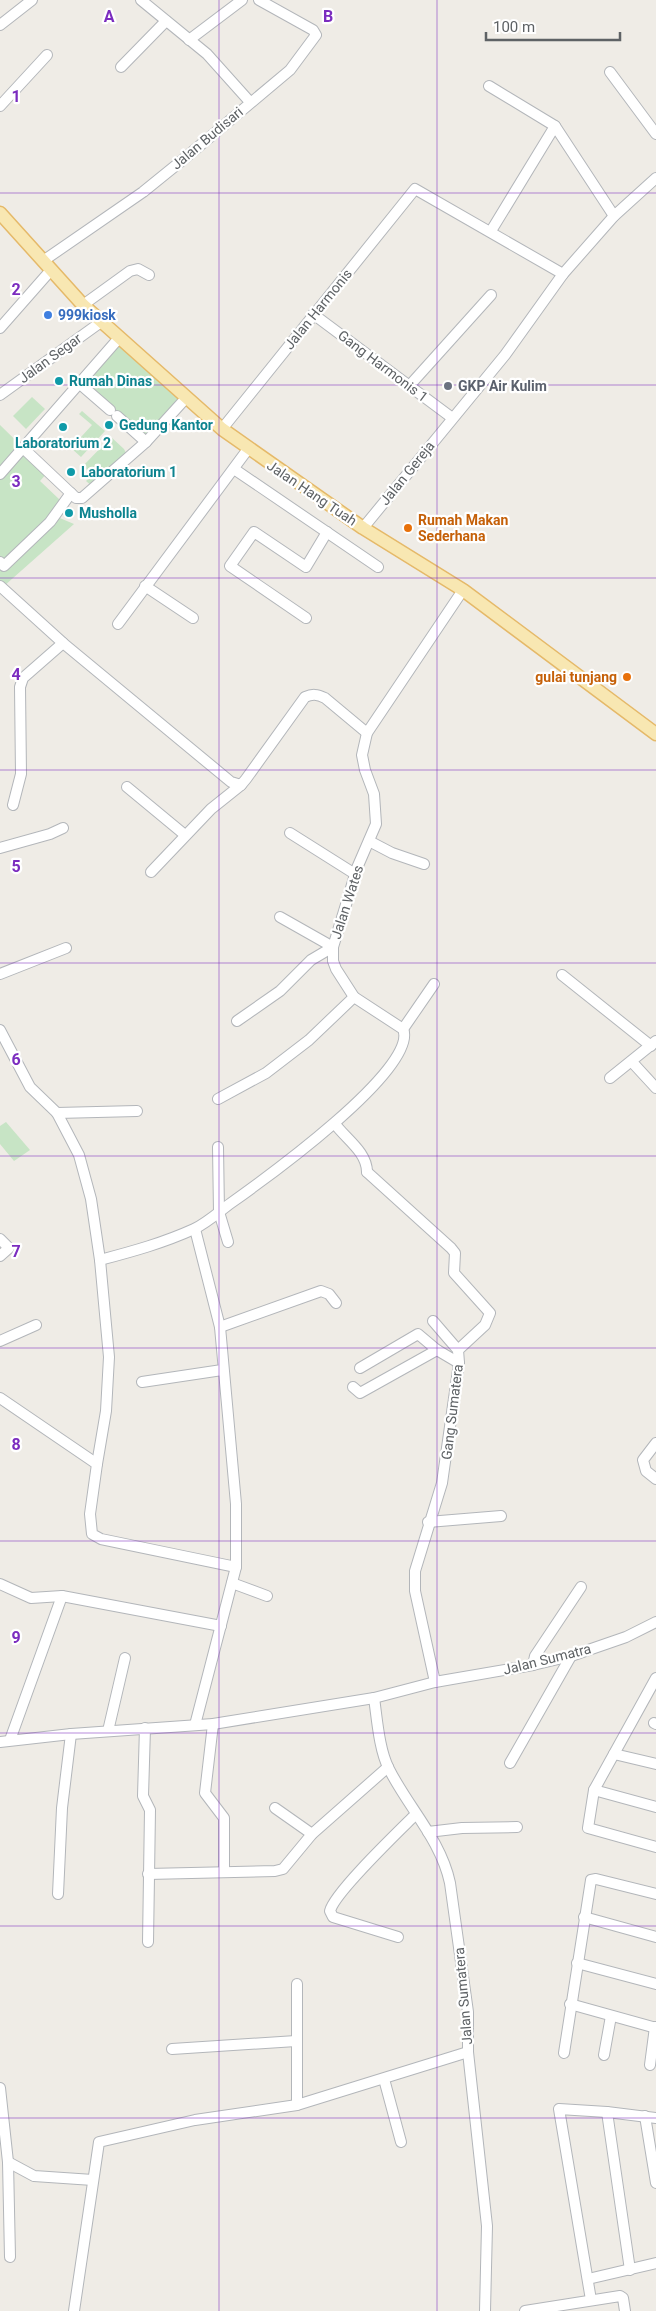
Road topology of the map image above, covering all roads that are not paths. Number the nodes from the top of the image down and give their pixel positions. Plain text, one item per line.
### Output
1 (32, 0) edge
2 (141, 0) edge
3 (242, 0) edge
4 (259, 0) edge
5 (166, 21) junction
6 (0, 25) edge
7 (189, 40) junction
8 (47, 55) dead end
9 (121, 67) dead end
10 (610, 72) dead end
11 (489, 86) dead end
12 (250, 102) junction
13 (0, 106) edge
14 (555, 126) junction
15 (656, 134) edge
16 (656, 178) edge
17 (0, 213) edge
18 (614, 216) junction
19 (491, 231) junction
20 (47, 266) junction
21 (563, 274) junction
22 (149, 275) dead end
23 (491, 295) dead end
24 (83, 305) junction
25 (313, 314) junction
26 (101, 322) junction
27 (0, 328) edge
28 (119, 338) junction
29 (80, 384) junction
30 (410, 385) junction
31 (0, 395) edge
32 (186, 398) junction
33 (452, 417) junction
34 (222, 429) junction
35 (146, 442) junction
36 (23, 448) junction
37 (248, 449) junction
38 (234, 469) junction
39 (0, 474) edge
40 (71, 493) junction
41 (363, 528) junction
42 (327, 532) junction
43 (0, 562) edge
44 (378, 567) dead end
45 (0, 586) edge
46 (145, 586) junction
47 (463, 590) junction
48 (193, 618) dead end
49 (306, 618) dead end
50 (118, 624) dead end
51 (63, 643) junction
52 (367, 733) junction
53 (656, 734) edge
54 (240, 785) junction
55 (127, 787) dead end
56 (13, 805) dead end
57 (63, 828) dead end
58 (290, 833) dead end
59 (185, 836) junction
60 (369, 841) junction
61 (0, 848) edge
62 (424, 864) dead end
63 (151, 872) dead end
64 (355, 874) junction
65 (280, 917) dead end
66 (333, 947) junction
67 (66, 948) dead end
68 (0, 974) edge
69 (562, 975) dead end
70 (434, 984) dead end
71 (354, 997) junction
72 (237, 1021) dead end
73 (403, 1029) junction
74 (1, 1037) edge
75 (654, 1044) edge
76 (632, 1062) junction
77 (610, 1078) dead end
78 (656, 1088) edge
79 (218, 1099) dead end
80 (137, 1111) dead end
81 (57, 1113) junction
82 (335, 1124) junction
83 (218, 1147) dead end
84 (219, 1212) junction
85 (195, 1229) junction
86 (0, 1239) edge
87 (228, 1242) dead end
88 (0, 1256) edge
89 (100, 1260) junction
90 (336, 1304) dead end
91 (433, 1321) dead end
92 (36, 1325) dead end
93 (220, 1327) junction
94 (0, 1341) edge
95 (437, 1350) junction
96 (458, 1350) junction
97 (459, 1363) junction
98 (360, 1368) dead end
99 (222, 1370) junction
100 (142, 1382) dead end
101 (353, 1387) dead end
102 (0, 1398) edge
103 (656, 1443) edge
104 (97, 1464) junction
105 (656, 1479) edge
106 (502, 1516) dead end
107 (428, 1522) junction
108 (236, 1567) junction
109 (0, 1584) edge
110 (232, 1584) junction
111 (581, 1587) dead end
112 (62, 1596) junction
113 (267, 1596) dead end
114 (656, 1622) edge
115 (221, 1626) junction
116 (571, 1656) junction
117 (125, 1658) dead end
118 (534, 1665) junction
119 (656, 1678) edge
120 (435, 1682) junction
121 (374, 1698) junction
122 (213, 1724) junction
123 (195, 1725) junction
124 (145, 1728) junction
125 (108, 1731) junction
126 (71, 1734) junction
127 (5, 1741) edge
128 (614, 1754) junction
129 (510, 1763) dead end
130 (656, 1764) edge
131 (388, 1767) junction
132 (594, 1790) junction
133 (656, 1806) edge
134 (275, 1808) dead end
135 (415, 1815) junction
136 (517, 1826) dead end
137 (428, 1832) junction
138 (312, 1834) junction
139 (656, 1847) edge
140 (224, 1871) junction
141 (148, 1874) junction
142 (58, 1894) dead end
143 (656, 1894) edge
144 (584, 1917) junction
145 (398, 1937) dead end
146 (656, 1937) edge
147 (148, 1942) dead end
148 (577, 1963) junction
149 (297, 1984) dead end
150 (656, 1984) edge
151 (570, 2004) junction
152 (611, 2016) junction
153 (655, 2028) edge
154 (296, 2041) junction
155 (172, 2049) dead end
156 (468, 2052) junction
157 (564, 2053) dead end
158 (604, 2055) dead end
159 (650, 2065) dead end
160 (384, 2079) junction
161 (0, 2088) edge
162 (297, 2105) junction
163 (607, 2112) junction
164 (645, 2116) junction
165 (656, 2118) edge
166 (401, 2142) dead end
167 (8, 2162) junction
168 (93, 2180) junction
169 (656, 2182) edge
170 (10, 2257) dead end
171 (656, 2263) edge
172 (630, 2270) junction
173 (588, 2278) junction
174 (591, 2300) junction
175 (74, 2311) edge
176 (485, 2311) edge
177 (525, 2311) edge
178 (625, 2311) edge

1 - 6 street
2 - 5 street, Jalan Budisari
3 - 7 street
4 - 12 street
5 - 7 street, Jalan Budisari
5 - 9 street
7 - 12 street, Jalan Budisari
8 - 13 street
10 - 15 street
11 - 14 street
12 - 20 street, Jalan Budisari
14 - 18 street
14 - 19 street
16 - 18 street, Jalan Gereja
17 - 20 main road, Jalan Hang Tuah
18 - 21 street, Jalan Gereja
19 - 21 street
19 - 25 street, Jalan Harmonis
20 - 24 main road, Jalan Hang Tuah
20 - 27 street, Jalan Budisari
21 - 33 street, Jalan Gereja
22 - 24 street
23 - 30 street
24 - 26 main road, Jalan Hang Tuah
25 - 30 street, Gang Harmonis 1
25 - 34 street, Jalan Harmonis
26 - 28 main road, Jalan Hang Tuah
26 - 31 street, Jalan Segar
28 - 29 street
28 - 32 main road, Jalan Hang Tuah
29 - 35 street
29 - 36 street
30 - 33 street, Gang Harmonis 1
32 - 34 main road, Jalan Hang Tuah
32 - 35 street
33 - 41 street, Jalan Gereja
34 - 37 main road, Jalan Hang Tuah
35 - 40 street
36 - 39 street
36 - 40 street
37 - 38 street
37 - 41 main road, Jalan Hang Tuah
38 - 42 street
38 - 46 street
40 - 43 street
41 - 47 main road, Jalan Hang Tuah
42 - 44 street
42 - 49 street
45 - 51 street
46 - 48 street
46 - 50 street
47 - 52 street, Jalan Wates
47 - 53 main road, Jalan Hang Tuah
51 - 54 street
51 - 56 street
52 - 54 street
52 - 60 street, Jalan Wates
54 - 59 street
55 - 59 street
57 - 61 street
58 - 64 street
59 - 63 street
60 - 62 street
60 - 64 street, Jalan Wates
64 - 66 street, Jalan Wates
65 - 66 street
66 - 71 street, Jalan Wates
66 - 72 street
67 - 68 street
69 - 75 street
70 - 73 street
71 - 73 street, Jalan Wates
71 - 79 street
73 - 82 street
74 - 81 street
75 - 76 street
76 - 77 street
76 - 78 street
80 - 81 street
81 - 89 street
82 - 84 street
82 - 96 street, Gang Sumatera
83 - 84 street
84 - 85 street
84 - 87 street
85 - 89 street
85 - 93 street
86 - 88 street
89 - 104 street
90 - 93 street
91 - 96 street
92 - 94 street
93 - 99 street
95 - 97 street
95 - 98 street
95 - 101 street
96 - 97 street, Gang Sumatera
97 - 107 street, Gang Sumatera
99 - 100 street
99 - 108 street
102 - 104 street
103 - 105 street
104 - 108 street
106 - 107 street
107 - 120 street, Gang Sumatera
108 - 110 street
109 - 112 street
110 - 113 street
110 - 115 street
111 - 118 street
112 - 115 street
112 - 127 street
114 - 116 street, Jalan Sumatra
115 - 123 street
116 - 118 street, Jalan Sumatra
116 - 129 street
117 - 125 street
118 - 120 street, Jalan Sumatra
119 - 128 street
120 - 121 street, Jalan Sumatra
121 - 122 street, Jalan Sumatra
121 - 131 street, Jalan Sumatera
122 - 123 street, Jalan Sumatra
122 - 140 street
123 - 124 street, Jalan Sumatra
124 - 125 street, Jalan Sumatra
124 - 141 street
125 - 126 street, Jalan Sumatra
126 - 127 street, Jalan Sumatra
126 - 142 street
128 - 130 street
128 - 132 street
131 - 135 street, Jalan Sumatera
131 - 138 street
132 - 133 street
132 - 139 street
134 - 138 street
135 - 137 street, Jalan Sumatera
135 - 145 street
136 - 137 street
137 - 156 street, Jalan Sumatera
138 - 140 street
140 - 141 street
141 - 147 street
143 - 144 street
144 - 146 street
144 - 148 street
148 - 150 street
148 - 151 street
149 - 154 street
151 - 152 street
151 - 157 street
152 - 153 street
152 - 158 street
153 - 159 street
154 - 155 street
154 - 162 street
156 - 160 street
156 - 176 street, Jalan Sumatera
160 - 162 street
160 - 166 street
161 - 167 street
162 - 168 street
163 - 164 street
163 - 172 street
163 - 173 street
164 - 165 street
164 - 169 street
167 - 168 street
167 - 170 street
168 - 175 street
171 - 172 street
172 - 173 street
173 - 174 street
174 - 177 street
174 - 178 street

